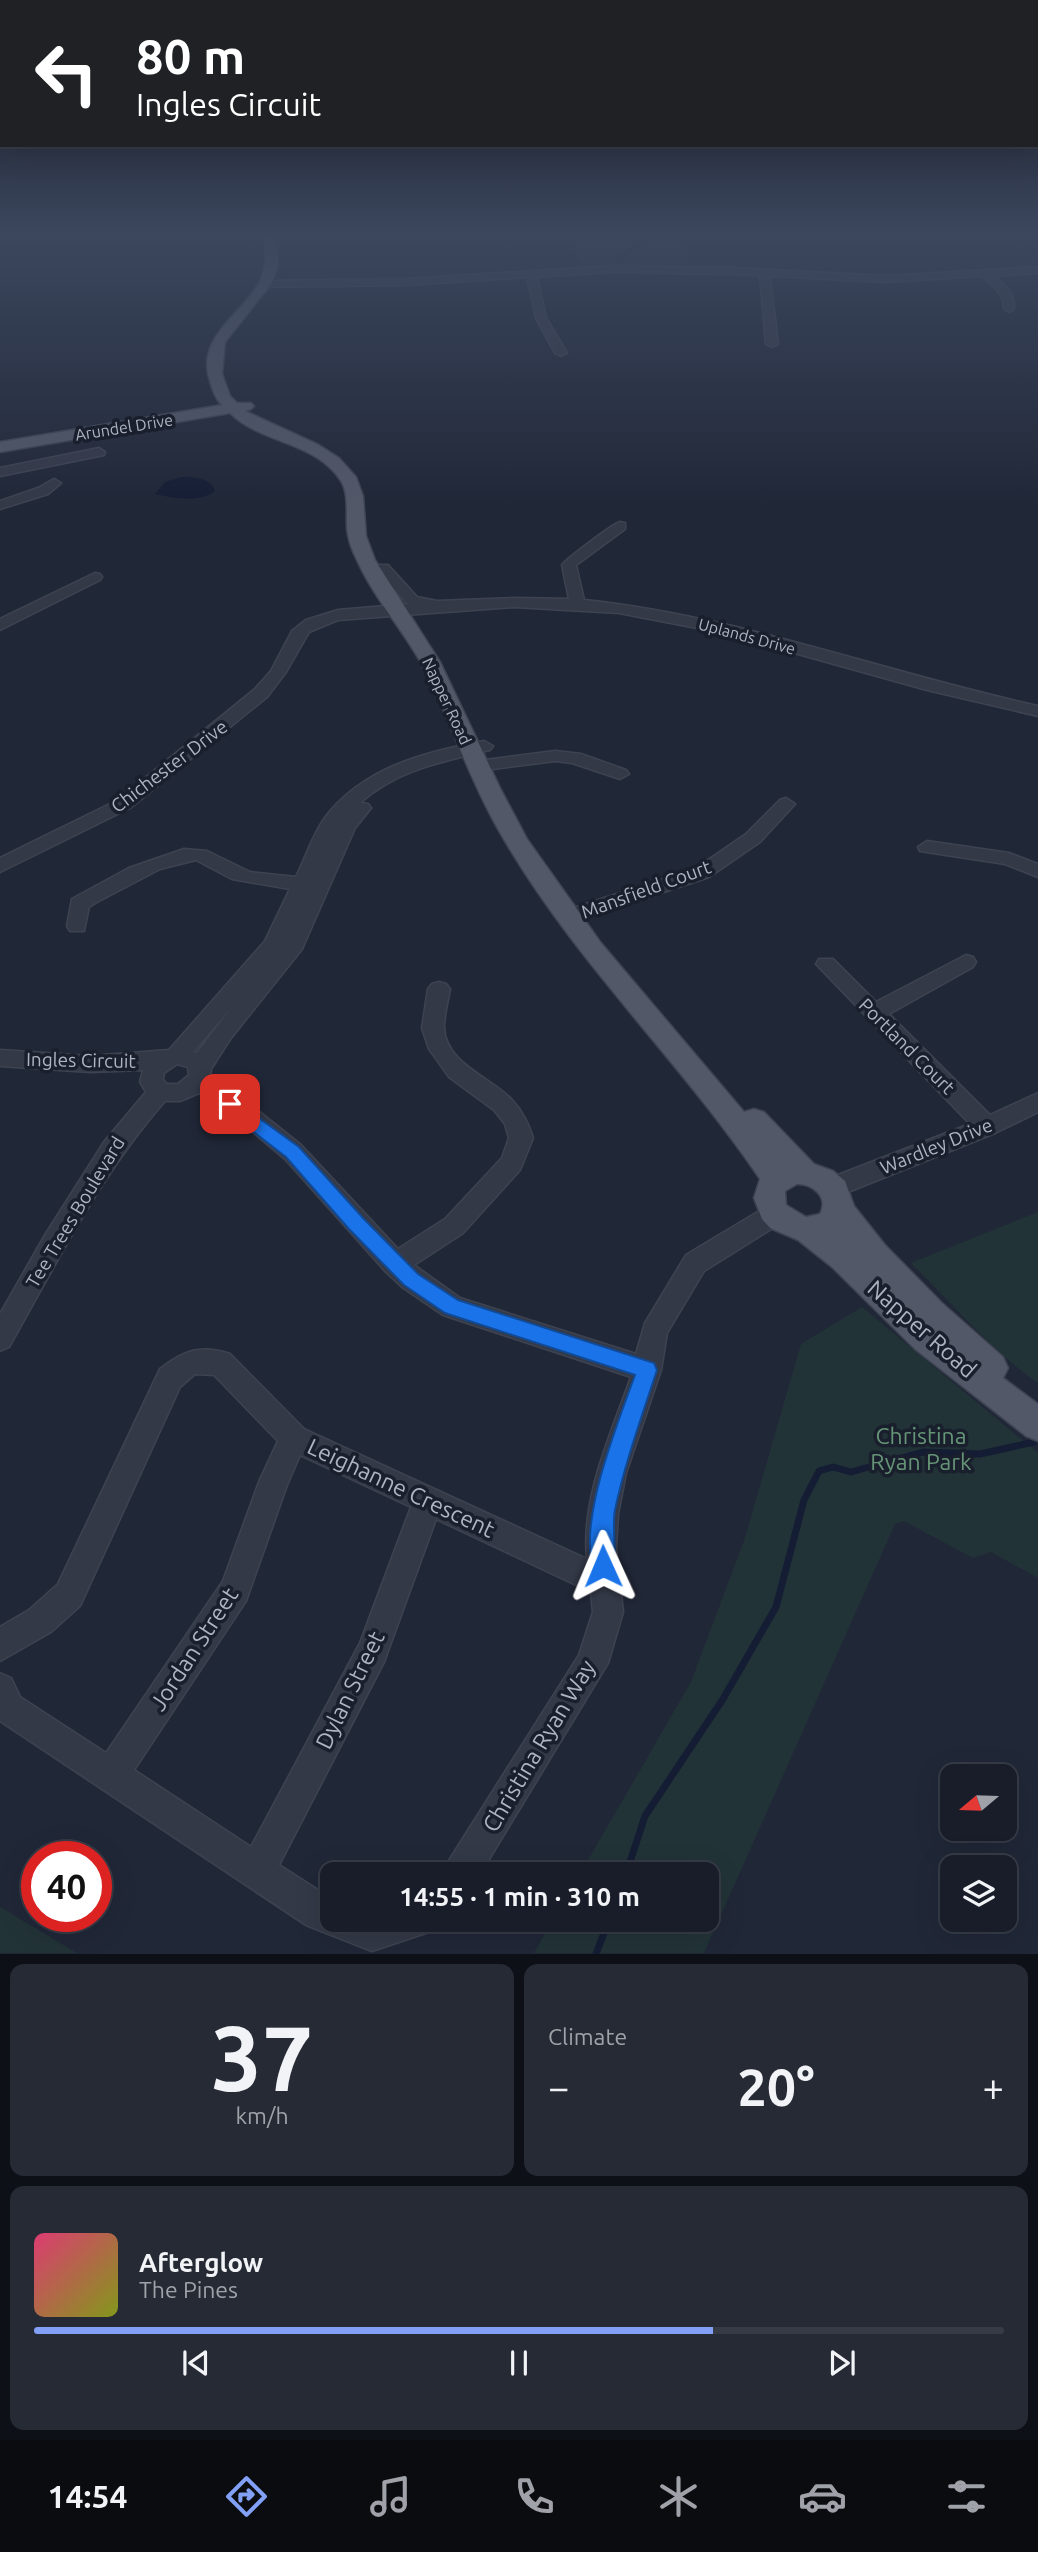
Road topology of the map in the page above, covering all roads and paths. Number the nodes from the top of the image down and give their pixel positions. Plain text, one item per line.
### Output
1 (242, 325) edge
2 (545, 325) edge
3 (770, 325) edge
4 (772, 344) dead end
5 (561, 352) dead end
6 (240, 407) junction
7 (0, 447) edge
8 (99, 452) dead end
9 (0, 472) edge
10 (54, 483) dead end
11 (0, 505) edge
12 (620, 526) dead end
13 (383, 568) junction
14 (95, 577) dead end
15 (573, 604) junction
16 (450, 606) junction
17 (407, 615) junction
18 (0, 625) edge
19 (1038, 711) edge
20 (480, 756) junction
21 (620, 774) dead end
22 (786, 804) dead end
23 (927, 848) dead end
24 (0, 866) edge
25 (1038, 871) edge
26 (311, 885) junction
27 (577, 914) junction
28 (78, 926) dead end
29 (967, 962) dead end
30 (826, 964) dead end
31 (439, 989) dead end
32 (874, 1013) junction
33 (0, 1058) edge
34 (170, 1058) junction
35 (199, 1074) junction
36 (160, 1092) junction
37 (1038, 1102) edge
38 (987, 1127) junction
39 (790, 1175) junction
40 (837, 1199) junction
41 (775, 1214) junction
42 (808, 1230) junction
43 (395, 1264) junction
44 (0, 1339) edge
45 (647, 1370) junction
46 (1038, 1408) edge
47 (1038, 1425) edge
48 (294, 1438) junction
49 (427, 1502) junction
50 (605, 1583) junction
51 (0, 1645) edge
52 (0, 1689) edge
53 (111, 1775) junction
54 (468, 1862) edge
55 (257, 1871) junction
56 (320, 1912) edge

1 - 6 main road, Napper Road
2 - 5 street
3 - 4 street
6 - 7 main road, Arundel Drive
6 - 13 main road, Napper Road
6 - 17 main road, Napper Road
8 - 9 street
10 - 11 street
12 - 15 street
13 - 16 street, Uplands Drive
13 - 17 main road, Napper Road
14 - 18 street
15 - 16 street, Uplands Drive
15 - 19 street, Uplands Drive
16 - 17 street
17 - 20 main road, Napper Road
17 - 24 street, Chichester Drive
20 - 21 street
20 - 26 street
20 - 27 main road, Napper Road
22 - 27 street, Mansfield Court
23 - 25 street
26 - 28 street
26 - 34 street
26 - 35 street
27 - 39 main road, Napper Road
29 - 32 street
30 - 32 street, Portland Court
31 - 43 street
32 - 38 street, Portland Court
33 - 34 street, Ingles Circuit
34 - 35 street
34 - 36 street
35 - 36 street
35 - 43 street
36 - 44 street, Tee Trees Boulevard
37 - 38 street, Wardley Drive
38 - 40 street, Wardley Drive
39 - 40 main road
39 - 41 main road
40 - 42 main road
40 - 46 main road, Napper Road
41 - 42 main road
41 - 45 street, Christina Ryan Way
42 - 47 main road, Napper Road
43 - 45 street
45 - 50 street, Christina Ryan Way
48 - 49 street, Leighanne Crescent
48 - 51 street, Leighanne Crescent
48 - 53 street, Jordan Street
49 - 50 street, Leighanne Crescent
49 - 55 street, Dylan Street
50 - 54 street, Christina Ryan Way
52 - 53 street
53 - 55 street
55 - 56 street

